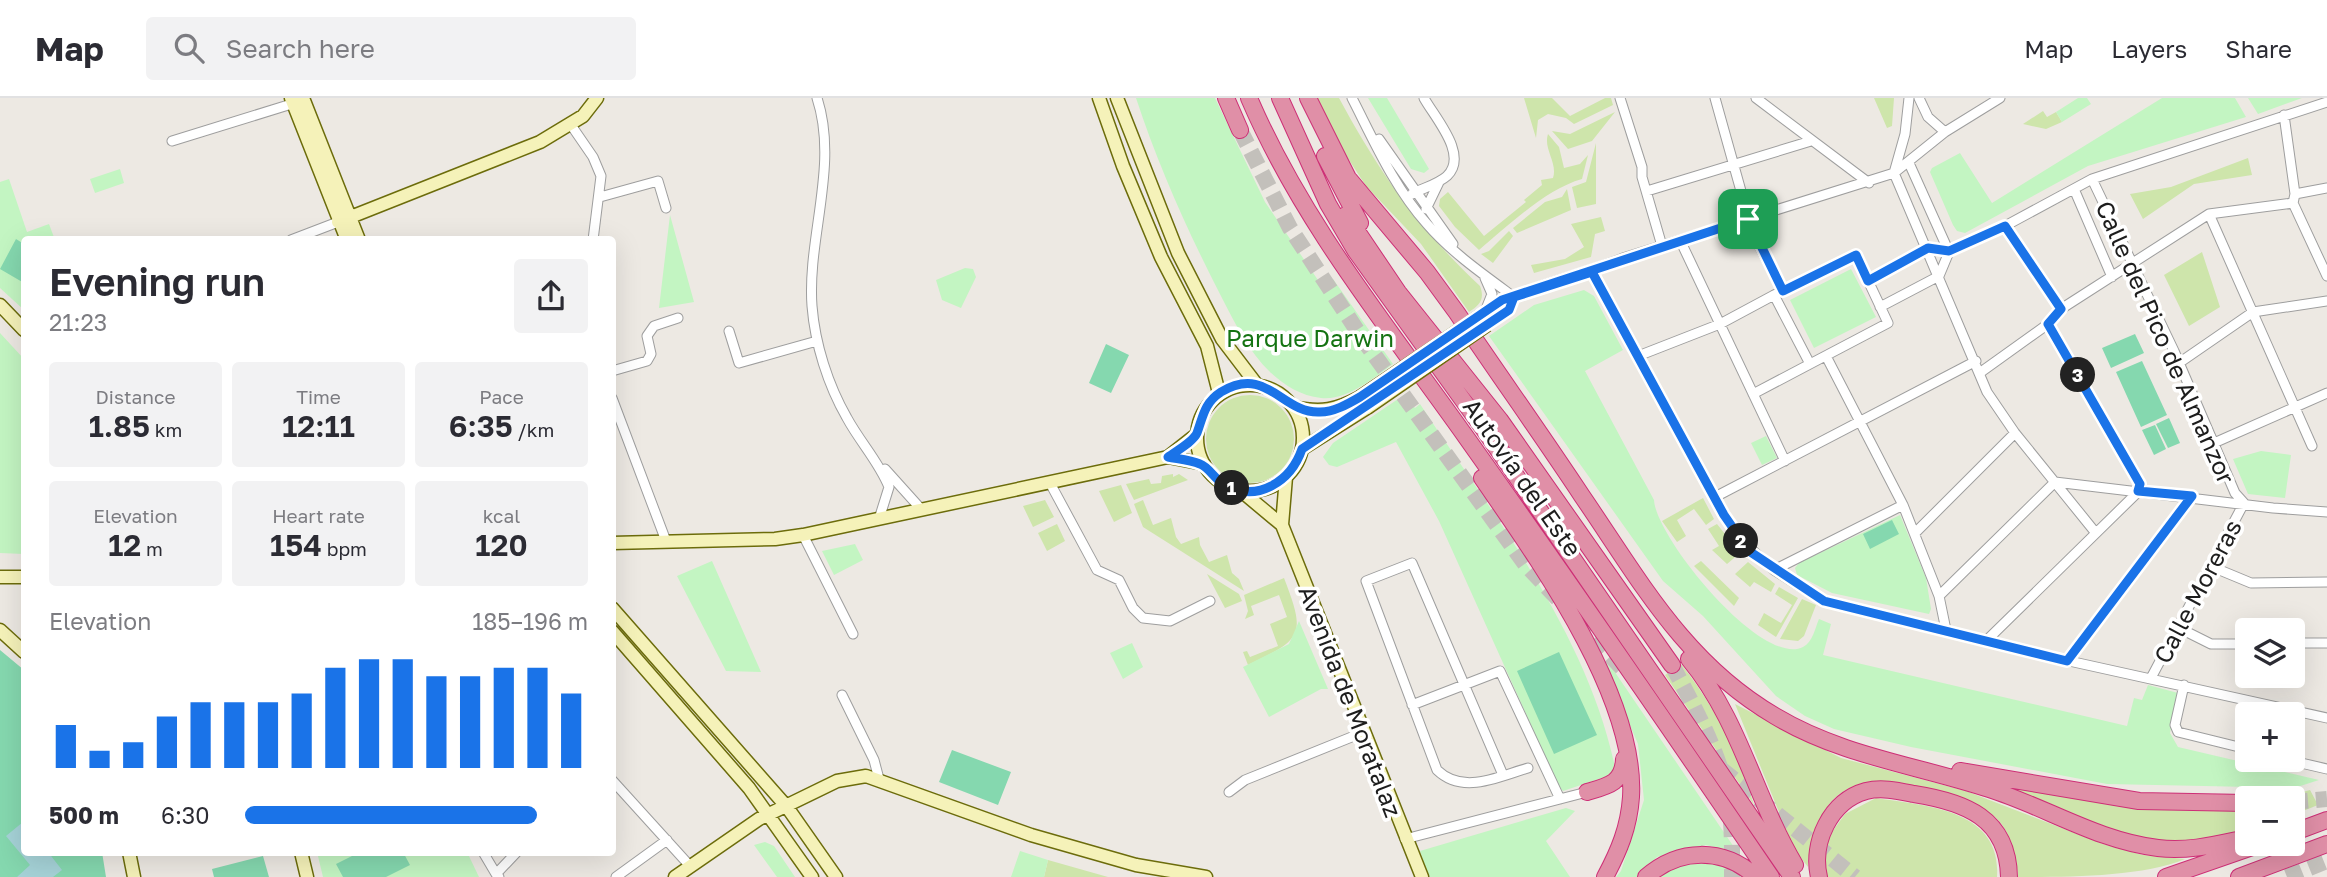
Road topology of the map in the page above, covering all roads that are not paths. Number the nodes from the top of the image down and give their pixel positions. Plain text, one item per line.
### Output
1 (597, 98) edge
2 (817, 98) edge
3 (1099, 98) edge
4 (1117, 98) edge
5 (1226, 98) edge
6 (1249, 98) edge
7 (1280, 98) edge
8 (1302, 98) edge
9 (1308, 98) edge
10 (1352, 98) edge
11 (1424, 98) edge
12 (1620, 98) edge
13 (1715, 98) edge
14 (1756, 98) edge
15 (1909, 98) edge
16 (1919, 98) edge
17 (2000, 98) edge
18 (298, 100) edge
19 (2327, 102) edge
20 (2284, 115) junction
21 (571, 125) junction
22 (1240, 130) tunnel mouth
23 (1945, 132) junction
24 (173, 141) dead end
25 (1811, 141) junction
26 (1909, 163) junction
27 (1733, 166) junction
28 (1313, 167) junction
29 (1894, 173) junction
30 (2092, 179) junction
31 (1440, 181) junction
32 (1869, 183) junction
33 (2327, 188) edge
34 (2074, 189) junction
35 (1647, 191) junction
36 (1415, 192) junction
37 (1403, 193) junction
38 (600, 197) junction
39 (2294, 199) junction
40 (666, 208) dead end
41 (1426, 209) junction
42 (2209, 214) junction
43 (344, 219) junction
44 (1748, 219) junction
45 (2005, 226) junction
46 (301, 236) edge
47 (346, 236) edge
48 (356, 236) edge
49 (594, 236) edge
50 (1680, 240) junction
51 (1662, 246) junction
52 (1928, 248) junction
53 (1949, 251) junction
54 (1461, 254) junction
55 (2132, 264) junction
56 (1592, 272) junction
57 (1482, 273) junction
58 (1939, 276) junction
59 (2327, 276) edge
60 (2112, 277) junction
61 (1868, 281) junction
62 (1778, 293) junction
63 (1514, 297) junction
64 (2327, 301) edge
65 (0, 305) edge
66 (1880, 307) junction
67 (2061, 309) junction
68 (2253, 312) junction
69 (678, 318) dead end
70 (1483, 318) junction
71 (1720, 324) junction
72 (2048, 324) junction
73 (21, 327) edge
74 (729, 331) dead end
75 (817, 341) junction
76 (1485, 355) junction
77 (1638, 356) junction
78 (1826, 356) junction
79 (1976, 362) junction
80 (1455, 363) junction
81 (2179, 363) junction
82 (1810, 364) junction
83 (616, 370) edge
84 (1981, 372) junction
85 (1428, 383) junction
86 (1257, 385) junction
87 (1219, 393) junction
88 (2327, 393) edge
89 (1754, 394) junction
90 (1364, 402) junction
91 (1294, 407) junction
92 (2295, 408) junction
93 (616, 409) edge
94 (1861, 422) junction
95 (2015, 433) junction
96 (1196, 435) junction
97 (2214, 443) junction
98 (2312, 446) dead end
99 (1302, 449) junction
100 (1168, 457) junction
101 (873, 458) junction
102 (1785, 461) junction
103 (1203, 464) junction
104 (1286, 477) junction
105 (2055, 482) junction
106 (1050, 483) junction
107 (1240, 490) junction
108 (2138, 491) junction
109 (2192, 496) junction
110 (1715, 497) junction
111 (2244, 503) junction
112 (1903, 505) junction
113 (921, 509) junction
114 (2327, 512) edge
115 (879, 519) junction
116 (1282, 525) junction
117 (2095, 532) junction
118 (1915, 533) junction
119 (803, 535) junction
120 (666, 541) junction
121 (616, 543) edge
122 (2210, 565) junction
123 (1774, 570) junction
124 (0, 577) edge
125 (21, 577) edge
126 (1640, 581) junction
127 (2327, 582) edge
128 (1939, 596) junction
129 (1210, 601) dead end
130 (616, 613) edge
131 (2177, 627) junction
132 (1946, 630) junction
133 (4, 634) edge
134 (853, 634) dead end
135 (616, 636) edge
136 (1987, 640) junction
137 (2305, 643) edge
138 (2327, 643) edge
139 (2235, 644) edge
140 (21, 649) edge
141 (2067, 661) junction
142 (1672, 664) tunnel mouth
143 (2151, 678) junction
144 (1464, 685) junction
145 (2184, 685) junction
146 (842, 695) dead end
147 (1412, 705) junction
148 (2327, 718) edge
149 (1364, 732) junction
150 (1622, 732) junction
151 (2235, 747) edge
152 (2305, 764) edge
153 (1528, 768) dead end
154 (2327, 769) edge
155 (1503, 775) junction
156 (879, 779) junction
157 (616, 784) edge
158 (1229, 792) dead end
159 (1587, 792) joint
160 (1560, 800) junction
161 (2235, 803) edge
162 (787, 807) junction
163 (2327, 811) edge
164 (768, 815) junction
165 (2305, 819) edge
166 (2327, 820) edge
167 (2305, 828) edge
168 (667, 839) junction
169 (1405, 839) junction
170 (2235, 840) edge
171 (2327, 844) edge
172 (2235, 853) edge
173 (130, 856) edge
174 (301, 856) edge
175 (486, 856) edge
176 (514, 856) edge
177 (690, 866) junction
178 (1156, 873) edge
179 (498, 876) edge
180 (134, 877) edge
181 (307, 877) edge
182 (616, 877) edge
183 (676, 877) edge
184 (812, 877) edge
185 (836, 877) edge
186 (1206, 877) edge
187 (1422, 877) edge
188 (1605, 877) edge
189 (1646, 877) edge
190 (1756, 877) edge
191 (1771, 877) edge
192 (1792, 877) edge
193 (1801, 877) edge
194 (1818, 877) edge
195 (2008, 877) edge
196 (2166, 877) edge
197 (2239, 877) edge

1 - 21 street
2 - 75 street
3 - 87 street
4 - 86 street
5 - 22 highway
6 - 85 highway, Autovía del Este
7 - 28 highway, Autovía del Este
8 - 80 highway
9 - 76 highway
10 - 36 street
10 - 37 street
11 - 31 street
12 - 35 street
13 - 27 street
14 - 25 street
15 - 29 street
16 - 23 street
17 - 23 street
18 - 24 street
18 - 43 street
19 - 20 street
20 - 30 street
20 - 39 street
21 - 38 street
21 - 43 street
23 - 26 street
25 - 27 street
25 - 32 street
26 - 29 street
26 - 53 street
27 - 35 street
27 - 44 street
28 - 80 highway
28 - 192 highway, Autovía del Este
29 - 32 street
29 - 52 street
30 - 34 street
30 - 55 street, Calle del Pico de Almanzor
31 - 36 street
31 - 41 street
32 - 44 street
33 - 39 street
34 - 45 street
34 - 60 street, Calle del Pico de Almanzor
35 - 51 street
36 - 37 street
36 - 41 street
37 - 54 street
38 - 40 street
38 - 49 street
39 - 42 street
39 - 59 street
41 - 54 street
42 - 55 street
42 - 68 street
43 - 46 street
43 - 47 street
43 - 48 street
44 - 50 street
44 - 62 street
45 - 53 street
45 - 67 street
50 - 51 street
50 - 71 street
51 - 56 street
52 - 53 street
52 - 58 street
52 - 61 street
53 - 58 street
54 - 57 street
55 - 60 street
55 - 81 street, Calle del Pico de Almanzor
56 - 63 street
56 - 77 street
57 - 63 street
57 - 70 street
58 - 66 street
58 - 79 street
60 - 67 street
61 - 62 street
61 - 66 street
62 - 71 street
62 - 82 street
63 - 70 street
64 - 68 street
65 - 73 street
66 - 78 street
67 - 72 street
68 - 81 street
68 - 92 street
69 - 83 street
70 - 90 street, bridge
71 - 77 street
71 - 89 street
72 - 84 street
72 - 108 street
74 - 75 street
75 - 101 street
76 - 126 highway
76 - 193 highway
77 - 110 street
78 - 82 street
78 - 94 street
79 - 84 street
79 - 94 street
80 - 142 highway
81 - 97 street, Calle del Pico de Almanzor
82 - 89 street
84 - 95 street
85 - 150 highway
85 - 191 highway, Autovía del Este
86 - 87 street
86 - 91 street
87 - 96 street
88 - 92 street
89 - 102 street
90 - 91 street
90 - 99 street
91 - 99 street
92 - 97 street
92 - 98 street
93 - 120 street
94 - 102 street
94 - 112 street
95 - 105 street
95 - 118 street
96 - 100 street
96 - 103 street
97 - 111 street, Calle del Pico de Almanzor
99 - 104 street
100 - 103 street
100 - 106 street
101 - 113 street
101 - 115 street
102 - 110 street
103 - 107 street
104 - 107 street
104 - 116 street, Avenida de Moratalaz
105 - 108 street
105 - 117 street
105 - 128 street
106 - 113 street
106 - 129 street
107 - 116 street, Avenida de Moratalaz
108 - 109 street
108 - 117 street
109 - 111 street
109 - 141 street
110 - 123 street
111 - 114 street
111 - 122 street, Calle Moreras
112 - 118 street
112 - 123 street
113 - 115 street
115 - 119 street
116 - 149 street, Avenida de Moratalaz
117 - 136 street
118 - 128 street
119 - 120 street
119 - 134 street
120 - 121 street
122 - 127 street
122 - 131 street, Calle Moreras
123 - 132 street
124 - 125 street
126 - 161 highway
126 - 170 highway
128 - 132 street
130 - 162 street
131 - 139 street
131 - 143 street, Calle Moreras
132 - 136 street
133 - 140 street
135 - 164 street
136 - 141 street
137 - 138 street
141 - 143 street
143 - 145 street
144 - 147 street
144 - 147 street
144 - 155 street
144 - 160 street
145 - 148 street
145 - 151 street
146 - 156 street
147 - 155 street
149 - 158 street
149 - 169 street, Avenida de Moratalaz
150 - 159 highway
150 - 188 highway
152 - 154 street
153 - 155 street
156 - 162 street
156 - 178 street
157 - 168 street
159 - 160 street
160 - 169 street
162 - 164 street
162 - 185 street
163 - 165 highway
164 - 177 street
164 - 184 street
166 - 167 highway
168 - 177 street
168 - 182 street
169 - 187 street, Avenida de Moratalaz
171 - 197 highway
172 - 196 highway
173 - 180 street
174 - 181 street
175 - 179 street
176 - 179 street
177 - 183 street
178 - 186 street
189 - 190 highway
194 - 195 highway

